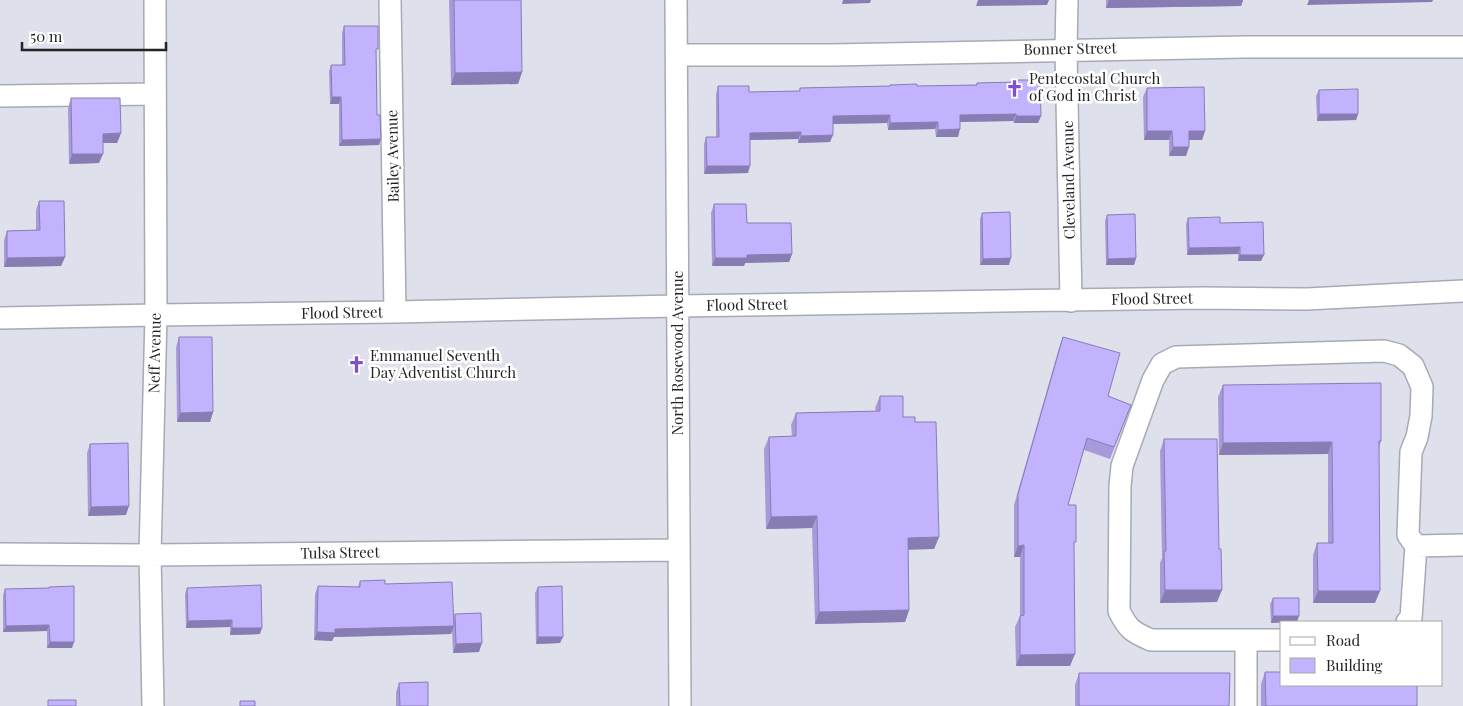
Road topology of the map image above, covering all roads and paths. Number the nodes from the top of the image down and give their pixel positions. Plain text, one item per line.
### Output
1 (155, 0) edge
2 (390, 0) edge
3 (676, 0) edge
4 (1067, 0) edge
5 (1463, 47) edge
6 (1066, 49) junction
7 (677, 55) junction
8 (155, 94) junction
9 (0, 96) edge
10 (1463, 291) edge
11 (1071, 301) junction
12 (677, 306) junction
13 (395, 312) junction
14 (156, 315) junction
15 (0, 318) edge
16 (1463, 545) edge
17 (1416, 546) junction
18 (679, 550) junction
19 (0, 554) edge
20 (150, 555) junction
21 (1408, 621) edge
22 (1246, 640) junction
23 (1280, 640) edge
24 (153, 706) edge
25 (680, 706) edge
26 (1246, 706) edge

1 - 8 street, Neff Avenue
2 - 13 street, Bailey Avenue
3 - 7 street, North Rosewood Avenue
4 - 6 street, Cleveland Avenue
5 - 6 street, Bonner Street
6 - 7 street, Bonner Street
6 - 11 street, Cleveland Avenue
7 - 12 street, North Rosewood Avenue
8 - 9 street
8 - 14 street, Neff Avenue
10 - 11 street, Flood Street
11 - 12 street, Flood Street
12 - 13 street, Flood Street
12 - 18 street, North Rosewood Avenue
13 - 14 street, Flood Street
14 - 15 street, Flood Street
14 - 20 street, Neff Avenue
16 - 17 street
17 - 21 street
17 - 22 street
18 - 20 street, Tulsa Street
18 - 25 street, North Rosewood Avenue
19 - 20 street, Tulsa Street
20 - 24 street, Neff Avenue
22 - 23 street
22 - 26 street

